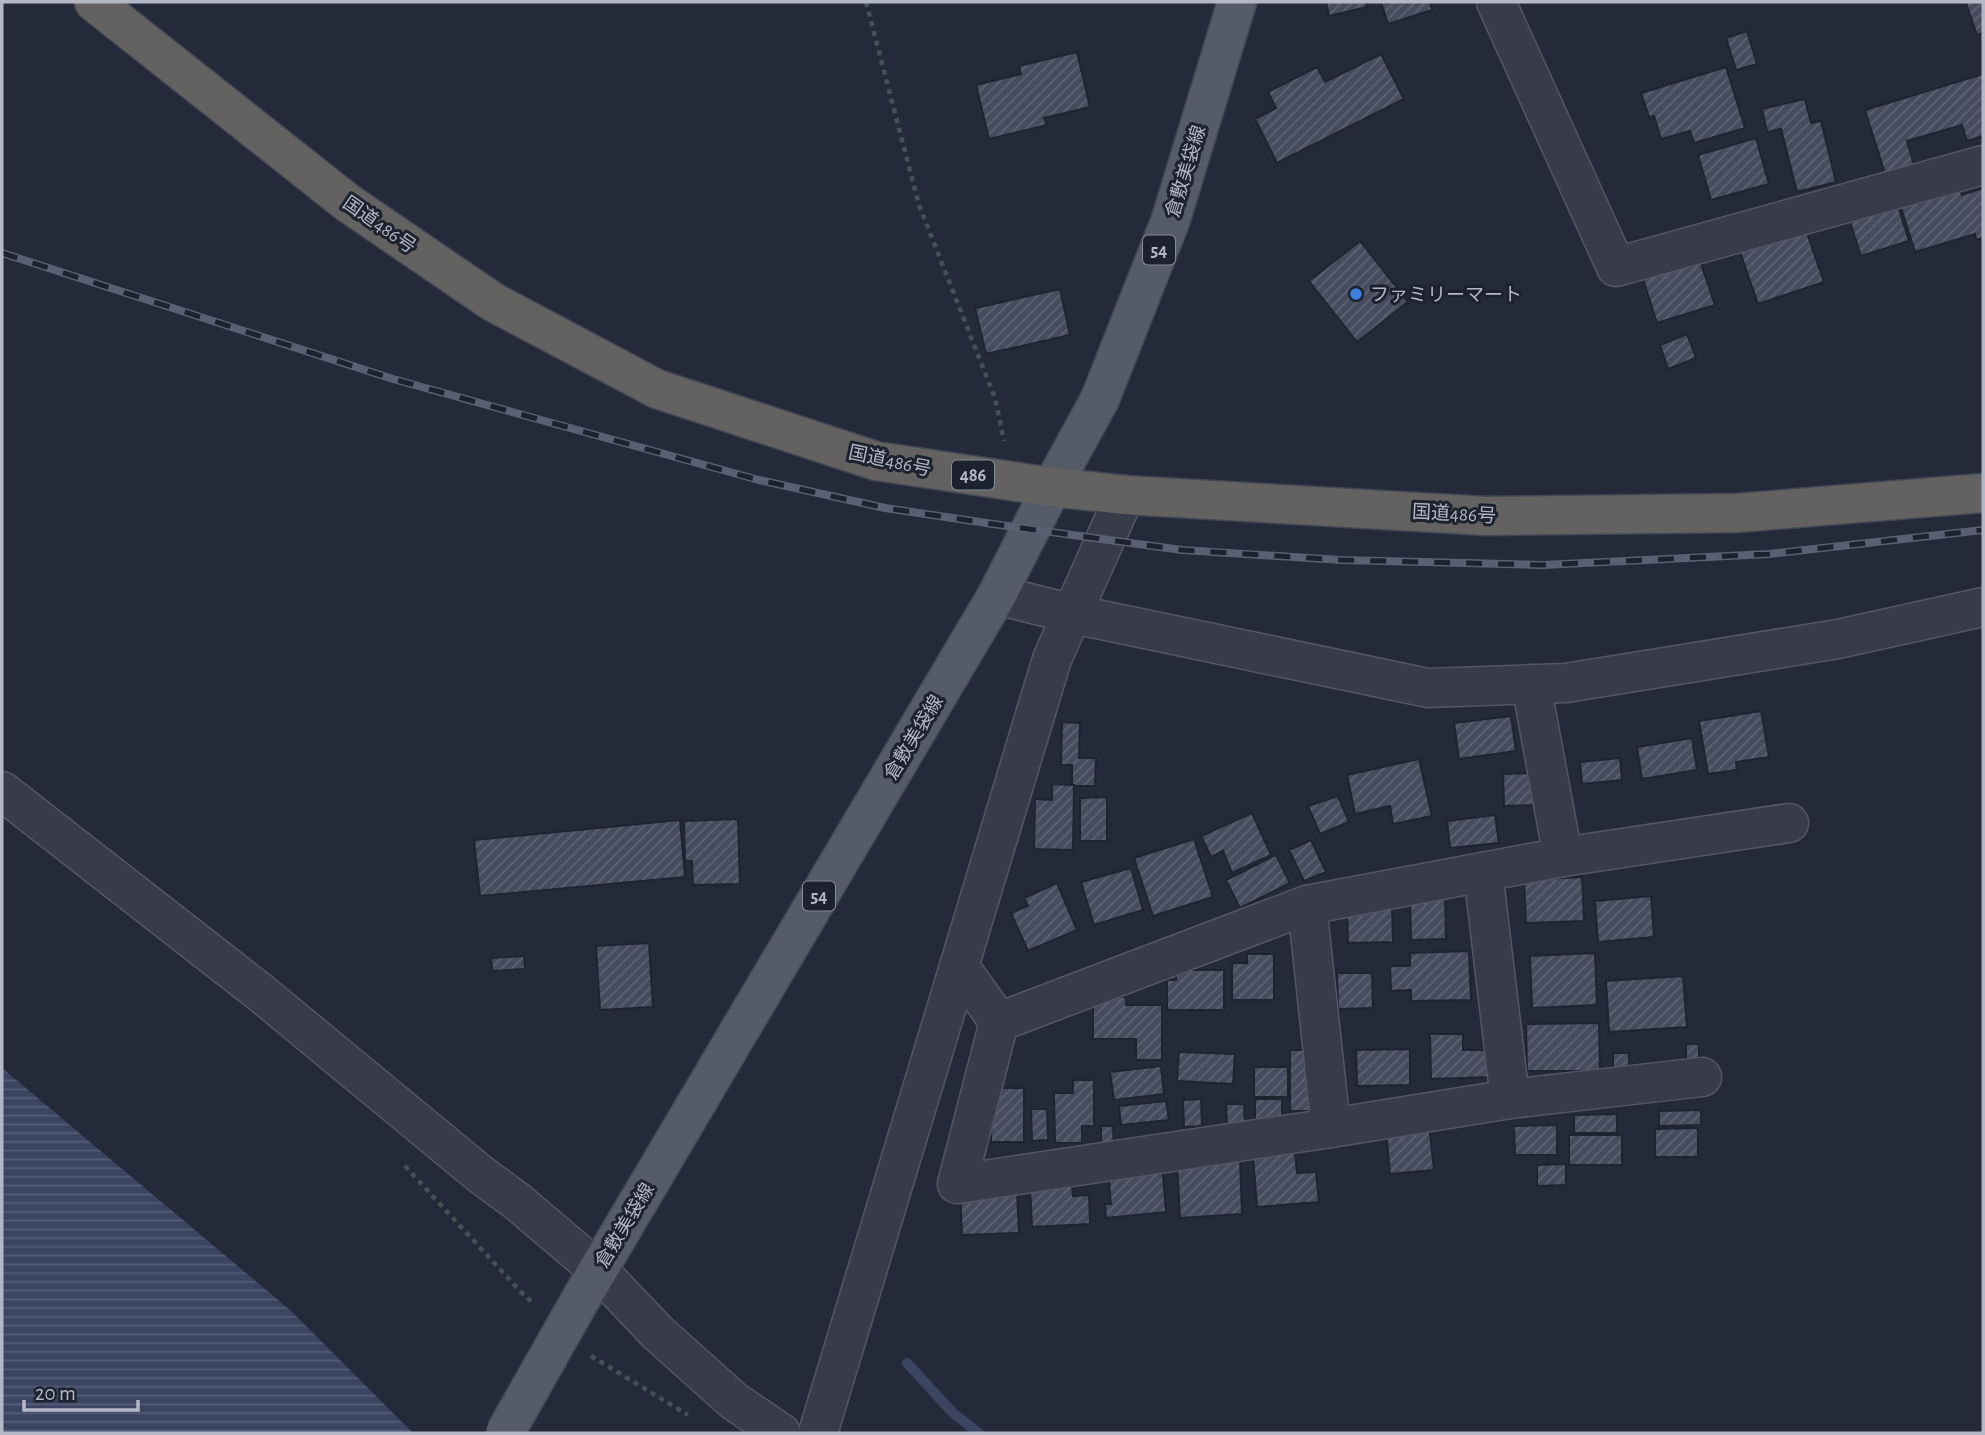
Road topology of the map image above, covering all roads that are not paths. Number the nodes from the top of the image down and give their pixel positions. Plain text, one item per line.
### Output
1 (94, 2) edge
2 (1237, 2) edge
3 (1496, 2) edge
4 (1983, 165) edge
5 (1052, 487) junction
6 (1983, 493) edge
7 (1125, 495) junction
8 (997, 595) junction
9 (1983, 607) edge
10 (1073, 614) junction
11 (1531, 684) junction
12 (2, 790) edge
13 (1789, 822) dead end
14 (1563, 857) junction
15 (1483, 872) junction
16 (1307, 905) junction
17 (959, 966) junction
18 (999, 1022) junction
19 (1702, 1077) dead end
20 (1510, 1099) junction
21 (1331, 1128) junction
22 (598, 1270) junction
23 (505, 1433) edge
24 (781, 1433) edge
25 (818, 1433) edge

1 - 5 highway, 国道486号 / 486
2 - 5 main road, 倉敷美袋線 / 54
3 - 4 street
5 - 7 highway, 国道486号 / 486
5 - 8 main road, 倉敷美袋線 / 54
6 - 7 highway, 国道486号 / 486
7 - 10 street
8 - 10 street
8 - 22 main road, 倉敷美袋線 / 54
9 - 11 street
10 - 11 street
10 - 17 street
11 - 14 street
12 - 22 street
13 - 14 street
14 - 15 street
15 - 16 street
15 - 20 street
16 - 18 street
16 - 21 street
17 - 18 street
17 - 25 street
18 - 21 street
19 - 20 street
20 - 21 street
22 - 23 main road, 倉敷美袋線 / 54, bridge
22 - 24 street

